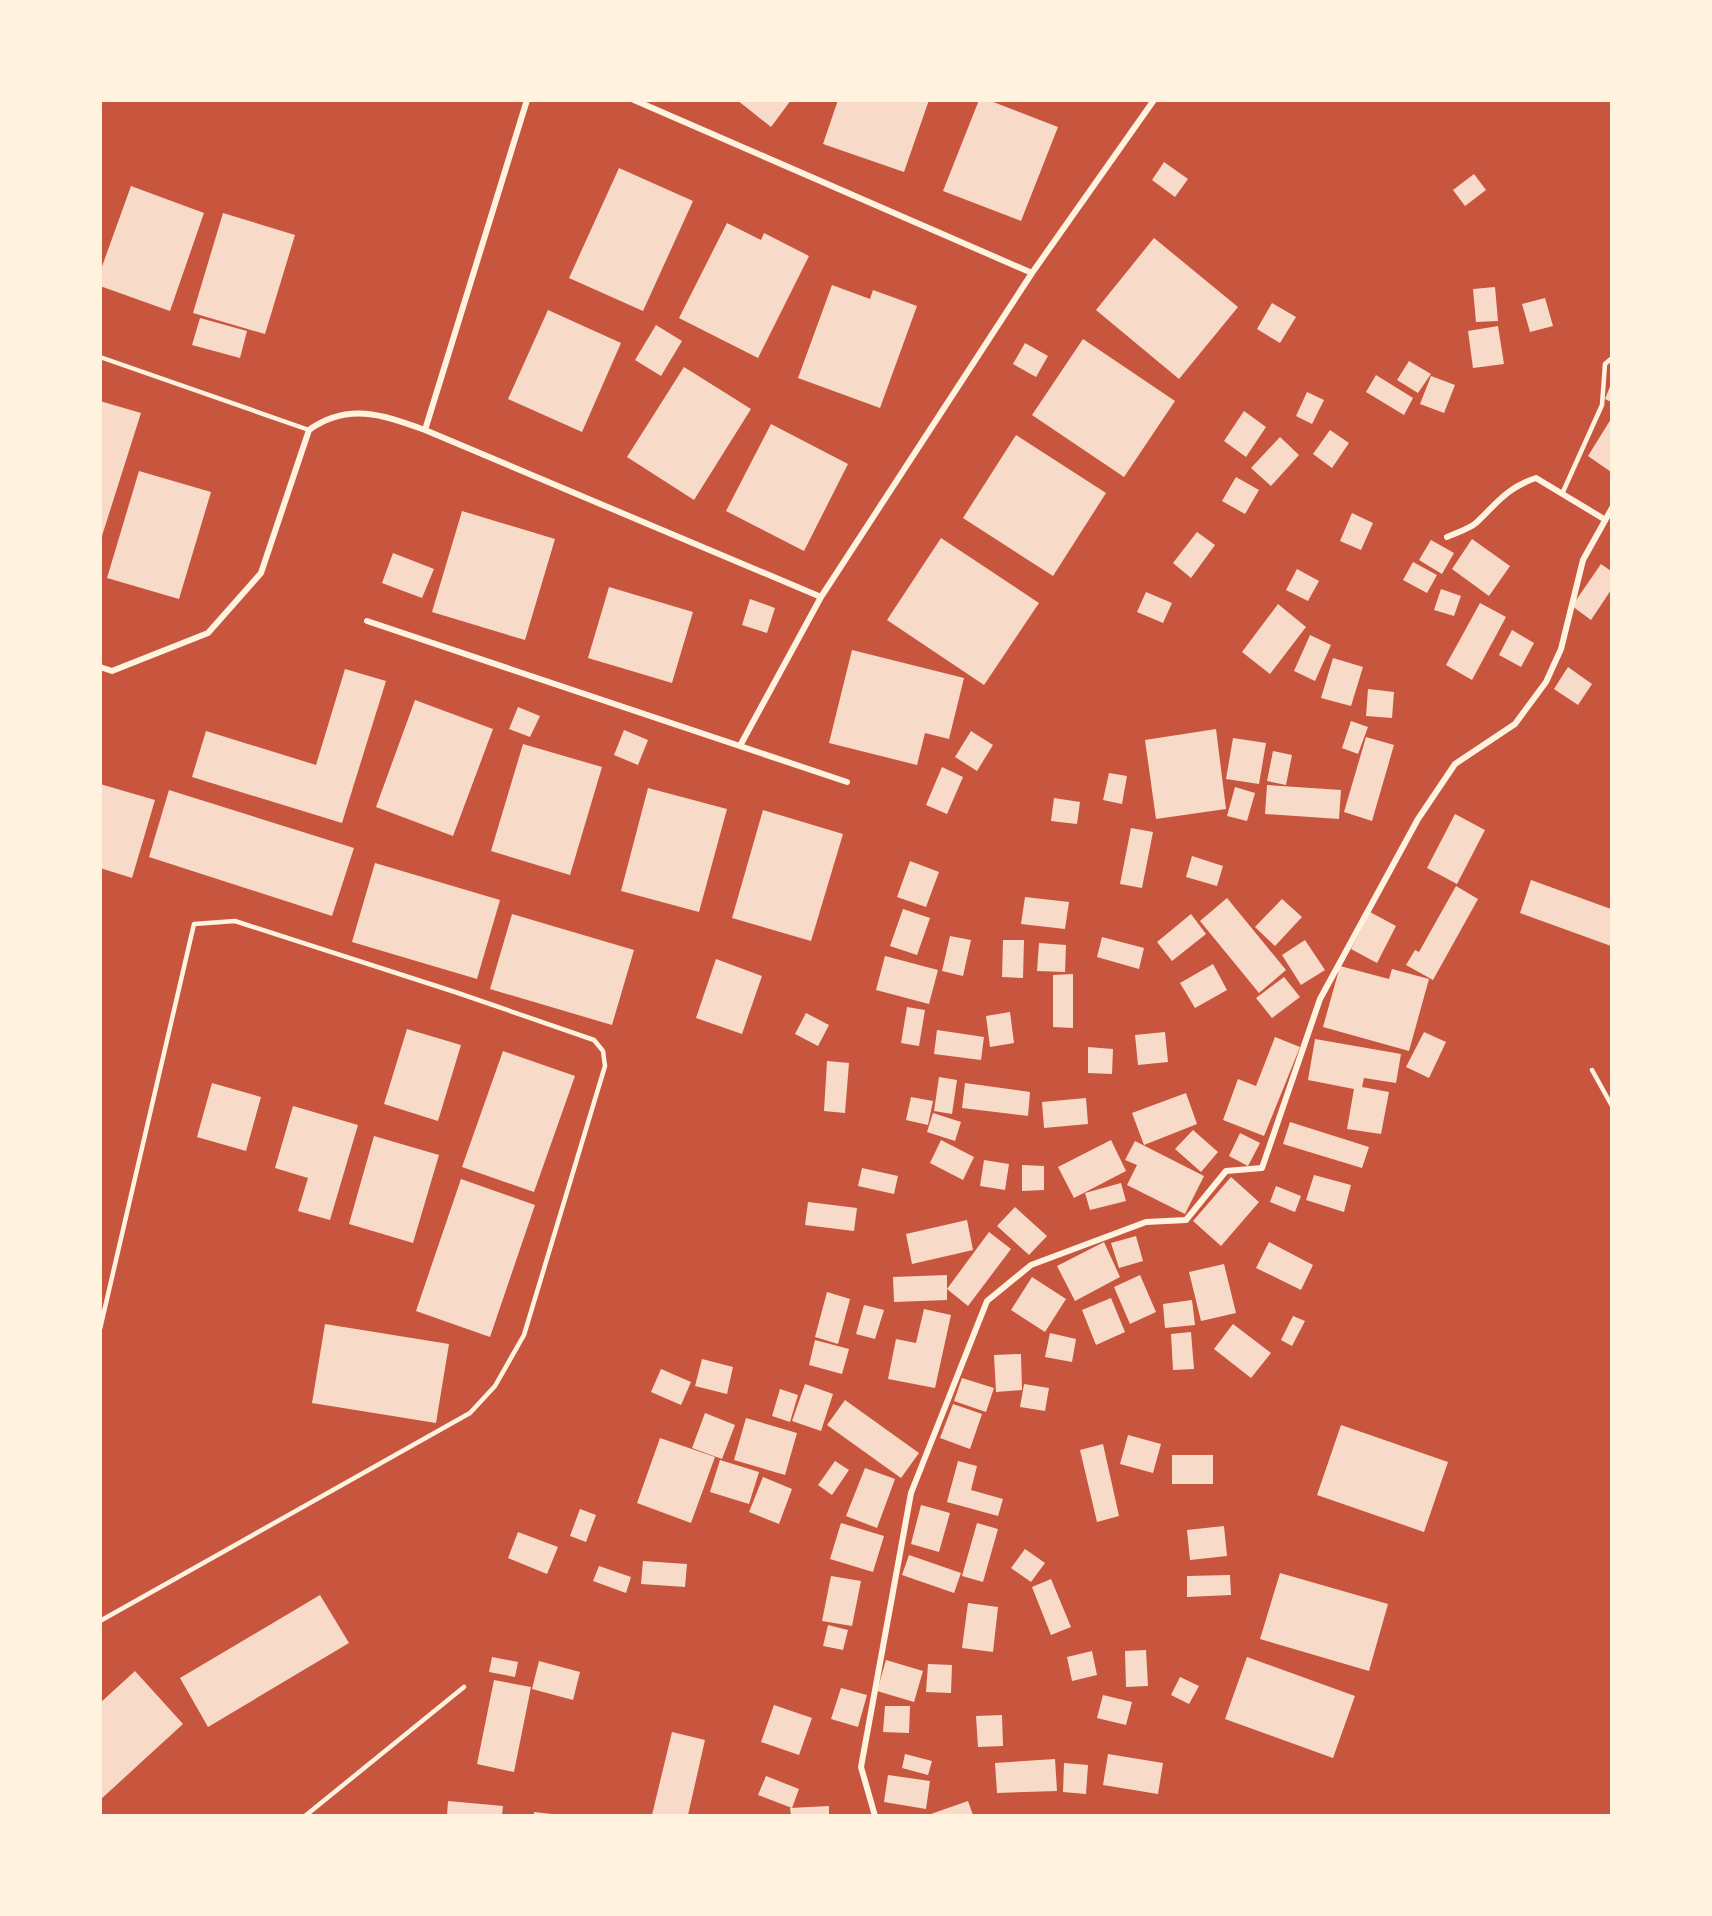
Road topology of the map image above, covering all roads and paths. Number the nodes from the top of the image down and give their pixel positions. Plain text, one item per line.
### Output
1 (527, 100) edge
2 (634, 100) edge
3 (1154, 100) edge
4 (1032, 273) junction
5 (100, 357) edge
6 (1611, 358) edge
7 (309, 430) junction
8 (425, 430) junction
9 (1562, 494) junction
10 (1611, 508) edge
11 (1604, 519) junction
12 (1447, 537) dead end
13 (821, 597) junction
14 (367, 621) dead end
15 (100, 667) edge
16 (741, 744) junction
17 (847, 782) dead end
18 (1592, 1070) dead end
19 (1611, 1106) edge
20 (100, 1329) edge
21 (100, 1621) edge
22 (464, 1687) dead end
23 (305, 1815) edge
24 (875, 1815) edge

1 - 8 street
2 - 4 street
3 - 4 street
4 - 13 street
5 - 7 lane
6 - 9 lane
7 - 8 street
7 - 15 street
8 - 13 street
9 - 11 street
9 - 12 street
10 - 11 street
11 - 24 street
13 - 16 street
14 - 16 street
16 - 17 street
18 - 19 lane
20 - 21 lane
22 - 23 lane

